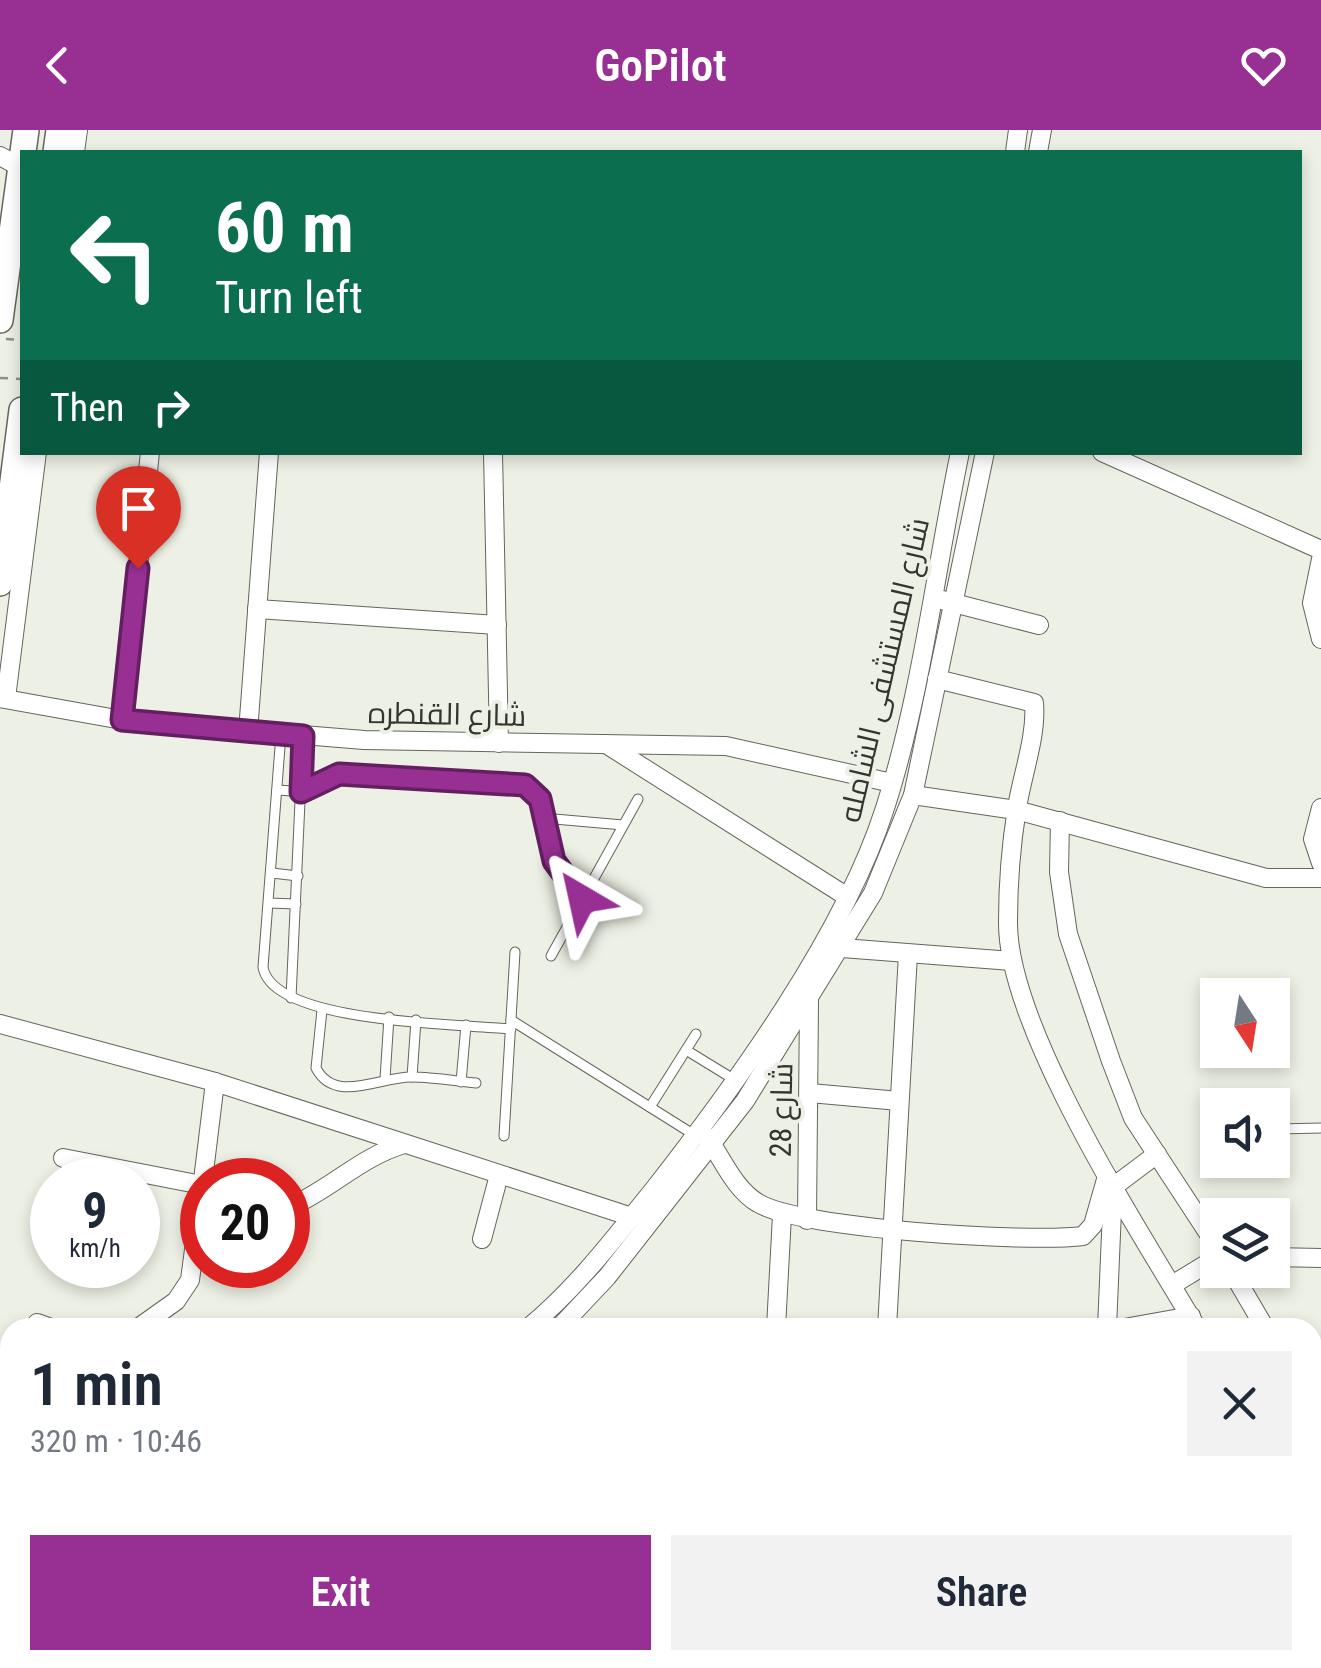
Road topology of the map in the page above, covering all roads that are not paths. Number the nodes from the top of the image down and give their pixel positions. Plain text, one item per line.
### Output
1 (26, 130) edge
2 (10, 162) edge
3 (0, 320) edge
4 (24, 455) edge
5 (25, 455) edge
6 (150, 455) edge
7 (269, 455) edge
8 (493, 455) edge
9 (959, 455) edge
10 (984, 455) edge
11 (1109, 455) edge
12 (1321, 550) edge
13 (1321, 558) edge
14 (0, 583) edge
15 (930, 596) junction
16 (953, 602) junction
17 (257, 609) junction
18 (497, 625) junction
19 (1038, 625) dead end
20 (1321, 639) edge
21 (937, 679) junction
22 (3, 698) edge
23 (122, 720) junction
24 (248, 732) junction
25 (281, 734) junction
26 (303, 736) junction
27 (499, 743) junction
28 (606, 744) junction
29 (892, 782) junction
30 (278, 790) junction
31 (301, 792) junction
32 (913, 794) junction
33 (638, 799) dead end
34 (1321, 808) edge
35 (1016, 810) junction
36 (542, 818) junction
37 (275, 822) junction
38 (1060, 822) junction
39 (300, 824) junction
40 (623, 825) junction
41 (1321, 863) edge
42 (272, 873) junction
43 (298, 876) junction
44 (1321, 878) edge
45 (846, 896) junction
46 (582, 899) junction
47 (269, 903) junction
48 (296, 904) junction
49 (842, 948) junction
50 (515, 952) dead end
51 (908, 954) junction
52 (551, 956) dead end
53 (1012, 961) junction
54 (290, 998) junction
55 (808, 1000) junction
56 (322, 1010) junction
57 (389, 1017) junction
58 (416, 1020) junction
59 (0, 1024) edge
60 (466, 1024) junction
61 (511, 1024) junction
62 (696, 1034) dead end
63 (686, 1050) junction
64 (412, 1077) junction
65 (385, 1080) junction
66 (735, 1080) junction
67 (215, 1082) junction
68 (460, 1082) junction
69 (476, 1083) dead end
70 (810, 1093) junction
71 (900, 1101) junction
72 (650, 1107) junction
73 (1290, 1128) edge
74 (1321, 1128) edge
75 (698, 1132) junction
76 (504, 1136) dead end
77 (405, 1144) junction
78 (712, 1145) junction
79 (1157, 1154) junction
80 (206, 1158) edge
81 (499, 1175) junction
82 (1110, 1181) junction
83 (310, 1198) edge
84 (782, 1215) junction
85 (632, 1217) junction
86 (807, 1220) junction
87 (1200, 1220) edge
88 (893, 1226) junction
89 (482, 1239) dead end
90 (1290, 1257) edge
91 (1321, 1258) edge
92 (1200, 1269) edge
93 (1172, 1285) junction
94 (185, 1288) edge
95 (1242, 1288) edge
96 (150, 1318) edge
97 (539, 1318) edge
98 (568, 1318) edge
99 (777, 1318) edge
100 (888, 1318) edge
101 (1106, 1318) edge
102 (1192, 1318) edge
103 (1259, 1318) edge

1 - 2 main road
2 - 3 main road
4 - 14 main road
5 - 22 street
6 - 23 street
7 - 17 street
8 - 18 street
9 - 15 street, شارع المستشفى الشامله
10 - 16 street, شارع المستشفى الشامله
11 - 12 street
13 - 20 street
15 - 16 street
15 - 29 street, شارع المستشفى الشامله
16 - 19 street
16 - 21 street, شارع المستشفى الشامله
17 - 18 street
17 - 24 street
18 - 27 street
21 - 32 street, شارع المستشفى الشامله
21 - 35 street
22 - 23 street, شارع القنطره
23 - 24 street, شارع القنطره
24 - 25 street, شارع القنطره
25 - 26 street, شارع القنطره
25 - 30 lane
26 - 27 street, شارع القنطره
26 - 31 lane
27 - 28 street, شارع القنطره
28 - 29 street, شارع القنطره
28 - 45 street
29 - 45 street, شارع المستشفى الشامله
30 - 31 lane
30 - 37 lane
31 - 36 lane
31 - 39 lane
32 - 35 street
32 - 49 street, شارع المستشفى الشامله
33 - 40 lane
34 - 41 street
35 - 38 street
35 - 53 street
36 - 40 lane
36 - 46 lane
37 - 39 lane
37 - 42 lane
38 - 44 street
38 - 79 street
39 - 43 lane
40 - 46 lane
42 - 43 lane
42 - 47 lane
43 - 48 lane
45 - 66 street, شارع المستشفى الشامله
46 - 52 lane
47 - 48 lane
47 - 54 lane
48 - 54 lane
49 - 51 street
49 - 55 street, شارع المستشفى الشامله
50 - 61 lane
51 - 53 street
51 - 71 street
53 - 82 street
54 - 56 lane
55 - 70 street, شارع 28
55 - 78 street, شارع المستشفى الشامله
56 - 57 lane
56 - 65 lane
57 - 58 lane
57 - 65 lane
58 - 60 lane
58 - 64 lane
59 - 67 street
60 - 61 lane
60 - 68 lane
61 - 72 lane
61 - 76 lane
62 - 63 lane
63 - 66 lane
63 - 72 lane
64 - 65 lane
64 - 68 lane
66 - 75 street, شارع المستشفى الشامله
67 - 77 street
67 - 80 street
68 - 69 lane
70 - 71 street
70 - 86 street, شارع 28
71 - 88 street
72 - 75 lane
73 - 74 lane
75 - 78 street
75 - 85 street, شارع المستشفى الشامله
77 - 81 street
77 - 83 street
78 - 84 street
78 - 98 street, شارع المستشفى الشامله
79 - 82 street
79 - 87 street
81 - 85 street
81 - 89 street
82 - 88 street
82 - 93 street
82 - 101 street
84 - 86 street
84 - 99 street
85 - 97 street, شارع المستشفى الشامله
86 - 88 street
88 - 100 street
90 - 91 street
92 - 93 street
93 - 102 street
94 - 96 street
95 - 103 street

